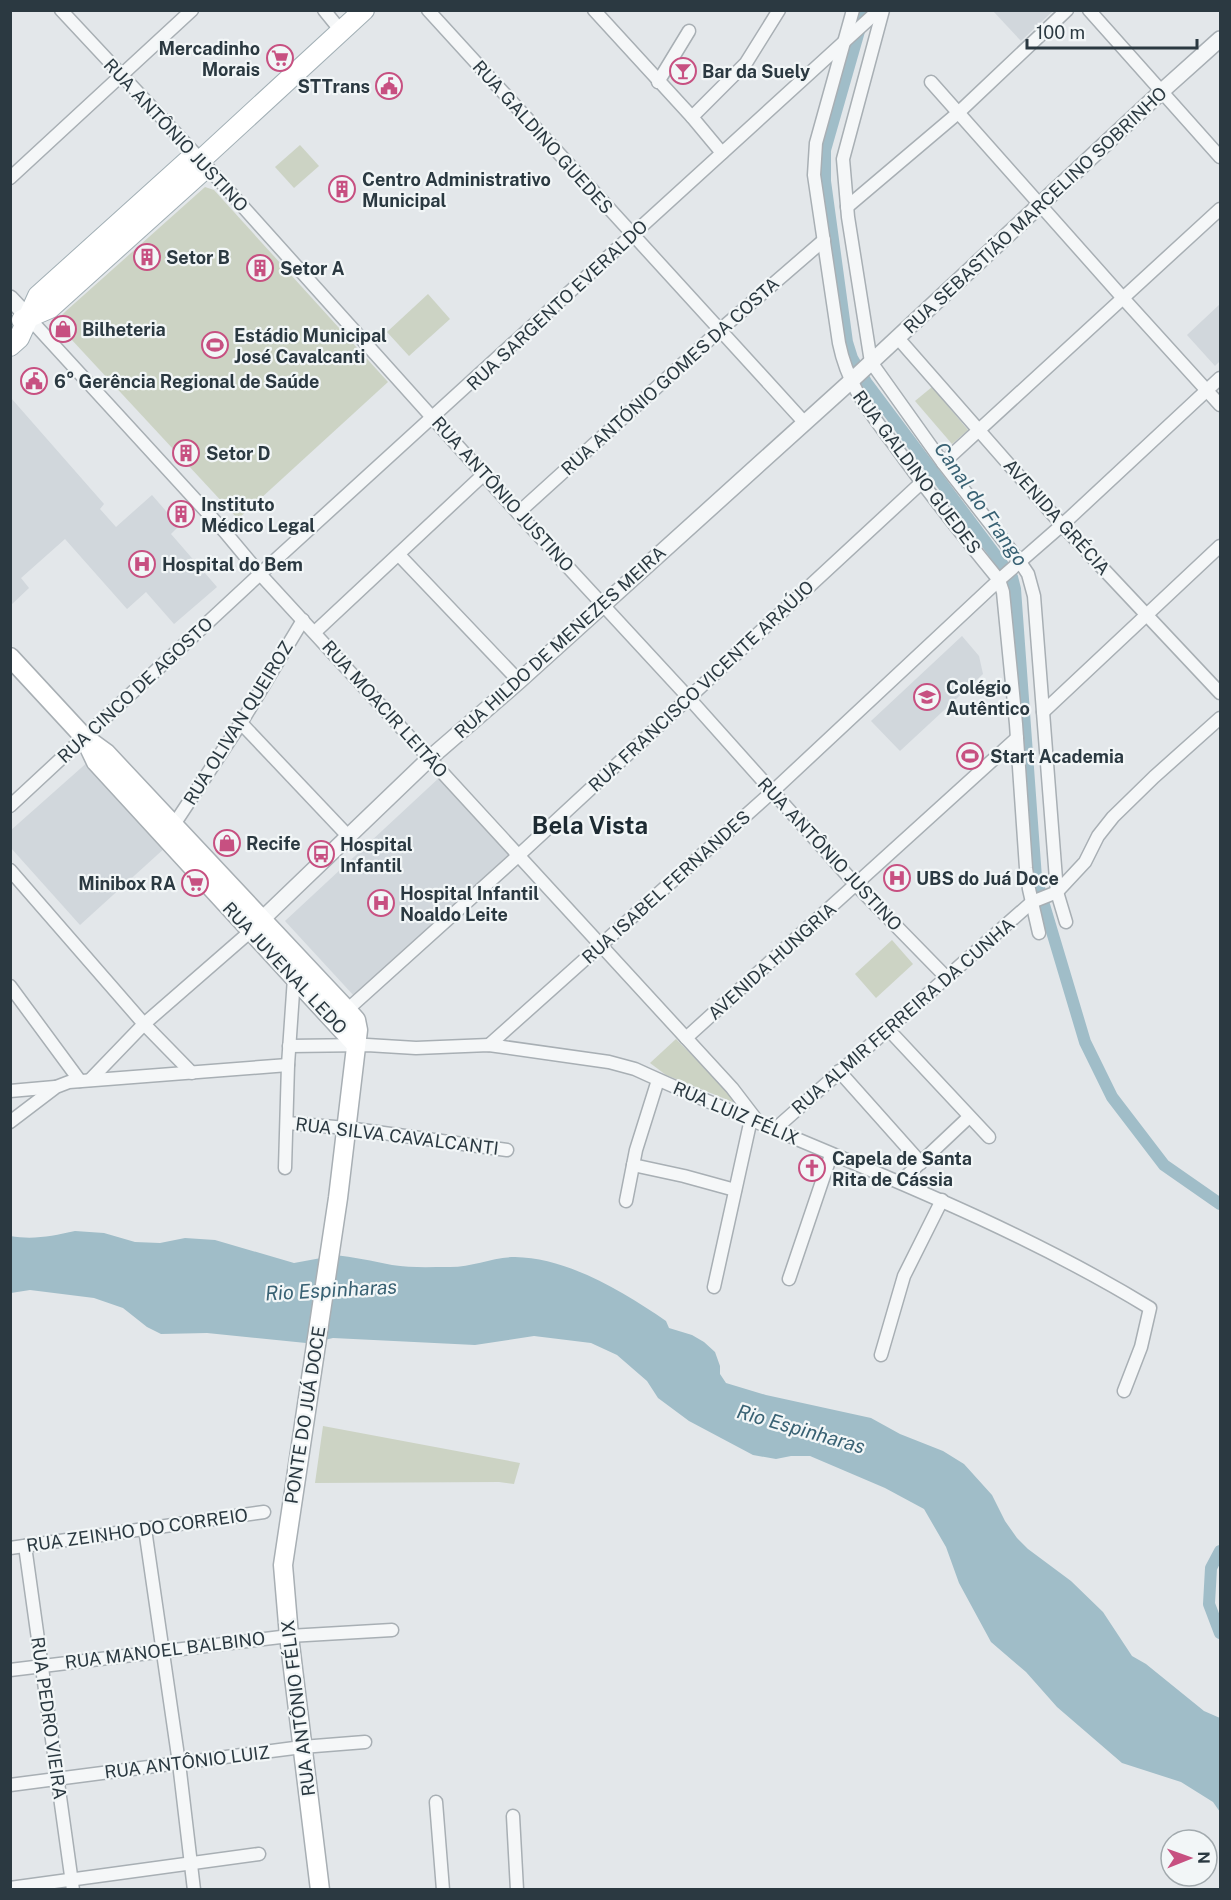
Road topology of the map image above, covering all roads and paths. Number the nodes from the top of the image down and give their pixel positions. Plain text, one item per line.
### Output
1 (61, 10) edge
2 (192, 10) edge
3 (324, 10) edge
4 (364, 10) edge
5 (428, 10) edge
6 (594, 10) edge
7 (779, 10) edge
8 (853, 10) edge
9 (1067, 10) edge
10 (1089, 10) edge
11 (879, 12) edge
12 (341, 31) junction
13 (689, 31) dead end
14 (848, 39) junction
15 (1221, 39) edge
16 (122, 75) junction
17 (658, 82) junction
18 (932, 82) dead end
19 (1162, 91) junction
20 (958, 113) junction
21 (692, 117) junction
22 (722, 153) junction
23 (1221, 157) edge
24 (201, 160) junction
25 (10, 178) edge
26 (1040, 204) junction
27 (847, 207) junction
28 (1221, 209) edge
29 (632, 236) junction
30 (824, 240) junction
31 (1122, 297) junction
32 (10, 298) edge
33 (19, 321) edge
34 (720, 330) junction
35 (897, 338) junction
36 (10, 346) edge
37 (871, 362) junction
38 (1221, 378) edge
39 (850, 382) junction
40 (1208, 390) junction
41 (1221, 405) edge
42 (433, 418) junction
43 (804, 422) junction
44 (978, 430) junction
45 (943, 463) junction
46 (483, 475) junction
47 (921, 483) junction
48 (518, 513) junction
49 (1062, 525) junction
50 (1221, 546) edge
51 (399, 555) junction
52 (1020, 562) junction
53 (260, 574) junction
54 (999, 580) junction
55 (603, 604) junction
56 (1146, 614) junction
57 (303, 620) junction
58 (315, 632) junction
59 (10, 657) edge
60 (519, 681) junction
61 (1221, 693) edge
62 (688, 697) junction
63 (1043, 712) junction
64 (1221, 718) edge
65 (241, 723) junction
66 (84, 737) junction
67 (1017, 738) junction
68 (430, 758) junction
69 (772, 792) junction
70 (10, 806) edge
71 (173, 826) junction
72 (349, 837) junction
73 (519, 855) junction
74 (10, 870) edge
75 (856, 885) junction
76 (1055, 893) junction
77 (1035, 901) junction
78 (1066, 922) dead end
79 (257, 925) junction
80 (1040, 933) dead end
81 (601, 946) junction
82 (946, 977) junction
83 (294, 978) junction
84 (10, 986) edge
85 (347, 1010) junction
86 (144, 1024) junction
87 (887, 1028) junction
88 (686, 1038) junction
89 (357, 1045) junction
90 (489, 1045) junction
91 (289, 1046) junction
92 (288, 1065) junction
93 (839, 1071) junction
94 (192, 1073) junction
95 (85, 1080) junction
96 (658, 1080) junction
97 (56, 1087) junction
98 (10, 1091) edge
99 (969, 1117) junction
100 (755, 1120) junction
101 (10, 1122) edge
102 (287, 1123) junction
103 (347, 1128) junction
104 (775, 1129) junction
105 (989, 1137) dead end
106 (507, 1150) dead end
107 (831, 1155) junction
108 (921, 1162) junction
109 (633, 1166) junction
110 (285, 1168) dead end
111 (900, 1182) junction
112 (735, 1190) junction
113 (942, 1200) junction
114 (626, 1202) dead end
115 (789, 1279) dead end
116 (714, 1287) dead end
117 (881, 1355) dead end
118 (1124, 1390) dead end
119 (264, 1512) dead end
120 (288, 1527) joint
121 (145, 1529) junction
122 (25, 1546) junction
123 (10, 1548) edge
124 (392, 1630) dead end
125 (289, 1636) junction
126 (163, 1650) junction
127 (42, 1665) junction
128 (10, 1670) edge
129 (365, 1742) dead end
130 (302, 1747) junction
131 (179, 1763) junction
132 (58, 1779) junction
133 (10, 1785) edge
134 (436, 1802) dead end
135 (513, 1816) dead end
136 (260, 1854) dead end
137 (192, 1863) junction
138 (72, 1885) edge
139 (10, 1887) edge
140 (194, 1890) edge
141 (320, 1890) edge
142 (443, 1890) edge
143 (517, 1890) edge

1 - 16 street, RUA ANTÔNIO JUSTINO
2 - 16 street
3 - 12 street
4 - 12 main road
5 - 29 street, RUA GALDINO GUEDES
6 - 17 street
7 - 21 street
8 - 14 street, RUA GALDINO GUEDES
9 - 20 street
10 - 19 street
11 - 14 street, RUA SARGENTO EVERALDO
11 - 27 street, RUA GALDINO GUEDES
12 - 24 main road
13 - 17 street
14 - 22 street, RUA SARGENTO EVERALDO
14 - 30 street, RUA GALDINO GUEDES
15 - 19 street, RUA SEBASTIÃO MARCELINO SOBRINHO
16 - 24 street, RUA ANTÔNIO JUSTINO
16 - 25 street
17 - 21 street
18 - 20 street
19 - 23 street
19 - 26 street, RUA SEBASTIÃO MARCELINO SOBRINHO
20 - 26 street
20 - 27 street
21 - 22 street
22 - 29 street, RUA SARGENTO EVERALDO
24 - 33 main road
24 - 42 street, RUA ANTÔNIO JUSTINO
26 - 31 street
26 - 35 street, RUA SEBASTIÃO MARCELINO SOBRINHO
27 - 37 street, RUA GALDINO GUEDES
28 - 31 street
29 - 34 street, RUA GALDINO GUEDES
29 - 42 street, RUA SARGENTO EVERALDO
30 - 34 street, RUA ANTÓNIO GOMES DA COSTA
30 - 39 street, RUA GALDINO GUEDES
31 - 40 street
31 - 44 street
32 - 33 street, RUA MOACIR LEITÃO
33 - 36 main road
33 - 53 street, RUA MOACIR LEITÃO
34 - 43 street, RUA GALDINO GUEDES
34 - 48 street, RUA ANTÓNIO GOMES DA COSTA
35 - 37 street, RUA SEBASTIÃO MARCELINO SOBRINHO
35 - 44 street, AVENIDA GRÉCIA
37 - 39 street, RUA SEBASTIÃO MARCELINO SOBRINHO
37 - 45 street, RUA GALDINO GUEDES
38 - 40 street, RUA ISABEL FERNANDES
39 - 43 street, RUA HILDO DE MENEZES MEIRA
39 - 47 street, RUA GALDINO GUEDES
40 - 41 street
40 - 49 street, RUA ISABEL FERNANDES
42 - 46 street, RUA ANTÔNIO JUSTINO
42 - 53 street, RUA SARGENTO EVERALDO
43 - 55 street, RUA HILDO DE MENEZES MEIRA
44 - 45 street
44 - 49 street, AVENIDA GRÉCIA
45 - 52 street, RUA GALDINO GUEDES
46 - 48 street, RUA ANTÔNIO JUSTINO
46 - 51 street, RUA OLIVAN QUEIROZ
47 - 54 street, RUA GALDINO GUEDES
47 - 62 street, RUA FRANCISCO VICENTE ARAÚJO
48 - 55 street, RUA ANTÔNIO JUSTINO
49 - 52 street, RUA ISABEL FERNANDES
49 - 56 street, AVENIDA GRÉCIA
50 - 56 street
51 - 58 street, RUA OLIVAN QUEIROZ
51 - 60 street
52 - 54 street, RUA ISABEL FERNANDES
52 - 63 street, RUA GALDINO GUEDES
53 - 57 street, RUA MOACIR LEITÃO
53 - 66 street, RUA CINCO DE AGOSTO
54 - 67 street, RUA GALDINO GUEDES
54 - 69 street, RUA ISABEL FERNANDES
55 - 60 street, RUA HILDO DE MENEZES MEIRA
55 - 62 street, RUA ANTÔNIO JUSTINO
56 - 61 street, AVENIDA GRÉCIA
56 - 63 street
57 - 58 street, RUA MOACIR LEITÃO
57 - 65 street, RUA OLIVAN QUEIROZ
58 - 68 street, RUA MOACIR LEITÃO
59 - 66 main road, RUA JUVENAL LEDO
60 - 68 street, RUA HILDO DE MENEZES MEIRA
62 - 69 street, RUA ANTÔNIO JUSTINO
62 - 73 street, RUA FRANCISCO VICENTE ARAÚJO
63 - 76 street, RUA GALDINO GUEDES
64 - 76 street, RUA ALMIR FERREIRA DA CUNHA
65 - 71 street, RUA OLIVAN QUEIROZ
65 - 72 street
66 - 70 street, RUA CINCO DE AGOSTO
66 - 71 main road, RUA JUVENAL LEDO
66 - 79 main road, RUA JUVENAL LEDO
67 - 75 street, AVENIDA HUNGRIA
67 - 77 street, RUA GALDINO GUEDES
68 - 72 street, RUA HILDO DE MENEZES MEIRA
68 - 73 street, RUA MOACIR LEITÃO
69 - 75 street, RUA ANTÔNIO JUSTINO
69 - 81 street, RUA ISABEL FERNANDES
71 - 79 main road, RUA JUVENAL LEDO
72 - 79 street, RUA HILDO DE MENEZES MEIRA
73 - 81 street, RUA MOACIR LEITÃO
73 - 85 street, RUA FRANCISCO VICENTE ARAÚJO
74 - 86 street
75 - 82 street, RUA ANTÔNIO JUSTINO
75 - 88 street, AVENIDA HUNGRIA
76 - 77 street, RUA ALMIR FERREIRA DA CUNHA
76 - 78 street, RUA GALDINO GUEDES
77 - 80 street, RUA GALDINO GUEDES
77 - 82 street, RUA ALMIR FERREIRA DA CUNHA
79 - 83 main road, RUA JUVENAL LEDO
79 - 85 main road, RUA JUVENAL LEDO
79 - 86 street, RUA HILDO DE MENEZES MEIRA
81 - 88 street, RUA MOACIR LEITÃO
81 - 90 street, RUA ISABEL FERNANDES
82 - 87 street, RUA ALMIR FERREIRA DA CUNHA
83 - 89 main road, RUA JUVENAL LEDO
83 - 91 street
84 - 95 street
85 - 89 main road, RUA JUVENAL LEDO
86 - 94 street
86 - 95 street, RUA HILDO DE MENEZES MEIRA
87 - 93 street, RUA ALMIR FERREIRA DA CUNHA
87 - 99 street
88 - 100 street, RUA MOACIR LEITÃO
89 - 90 street, RUA LUIZ FÉLIX
89 - 91 street, RUA LUIZ FÉLIX
89 - 103 main road, PONTE DO JUÁ DOCE
90 - 96 street, RUA LUIZ FÉLIX
91 - 92 street
92 - 94 street
92 - 102 street
93 - 104 street, RUA ALMIR FERREIRA DA CUNHA
93 - 108 street
94 - 95 street
95 - 97 street
96 - 100 street, RUA LUIZ FÉLIX
96 - 109 street
97 - 98 street
97 - 101 street
99 - 105 street
99 - 108 street
100 - 104 street, RUA LUIZ FÉLIX
100 - 112 street
102 - 103 street, RUA SILVA CAVALCANTI
102 - 110 street
103 - 106 street, RUA SILVA CAVALCANTI
103 - 120 main road, PONTE DO JUÁ DOCE
104 - 107 street, RUA LUIZ FÉLIX
107 - 111 street, RUA LUIZ FÉLIX
107 - 115 street
108 - 111 street
109 - 112 street
109 - 114 street
111 - 113 street, RUA LUIZ FÉLIX
112 - 116 street
113 - 117 street
113 - 118 street, RUA LUIZ FÉLIX
119 - 121 street, RUA ZEINHO DO CORREIO
120 - 125 main road, RUA ANTÔNIO FÉLIX
121 - 122 street, RUA ZEINHO DO CORREIO
121 - 126 street
122 - 123 street, RUA ZEINHO DO CORREIO
122 - 127 street, RUA PEDRO VIEIRA
124 - 125 street, RUA MANOEL BALBINO
125 - 126 street, RUA MANOEL BALBINO
125 - 130 main road, RUA ANTÔNIO FÉLIX
126 - 127 street, RUA MANOEL BALBINO
126 - 131 street
127 - 128 street, RUA MANOEL BALBINO
127 - 132 street, RUA PEDRO VIEIRA
129 - 130 street, RUA ANTÔNIO LUIZ
130 - 131 street, RUA ANTÔNIO LUIZ
130 - 141 main road, RUA ANTÔNIO FÉLIX
131 - 132 street, RUA ANTÔNIO LUIZ
131 - 137 street
132 - 133 street, RUA ANTÔNIO LUIZ
132 - 138 street, RUA PEDRO VIEIRA
134 - 142 street
135 - 143 street
136 - 137 street
137 - 138 street
137 - 140 street
138 - 139 street

